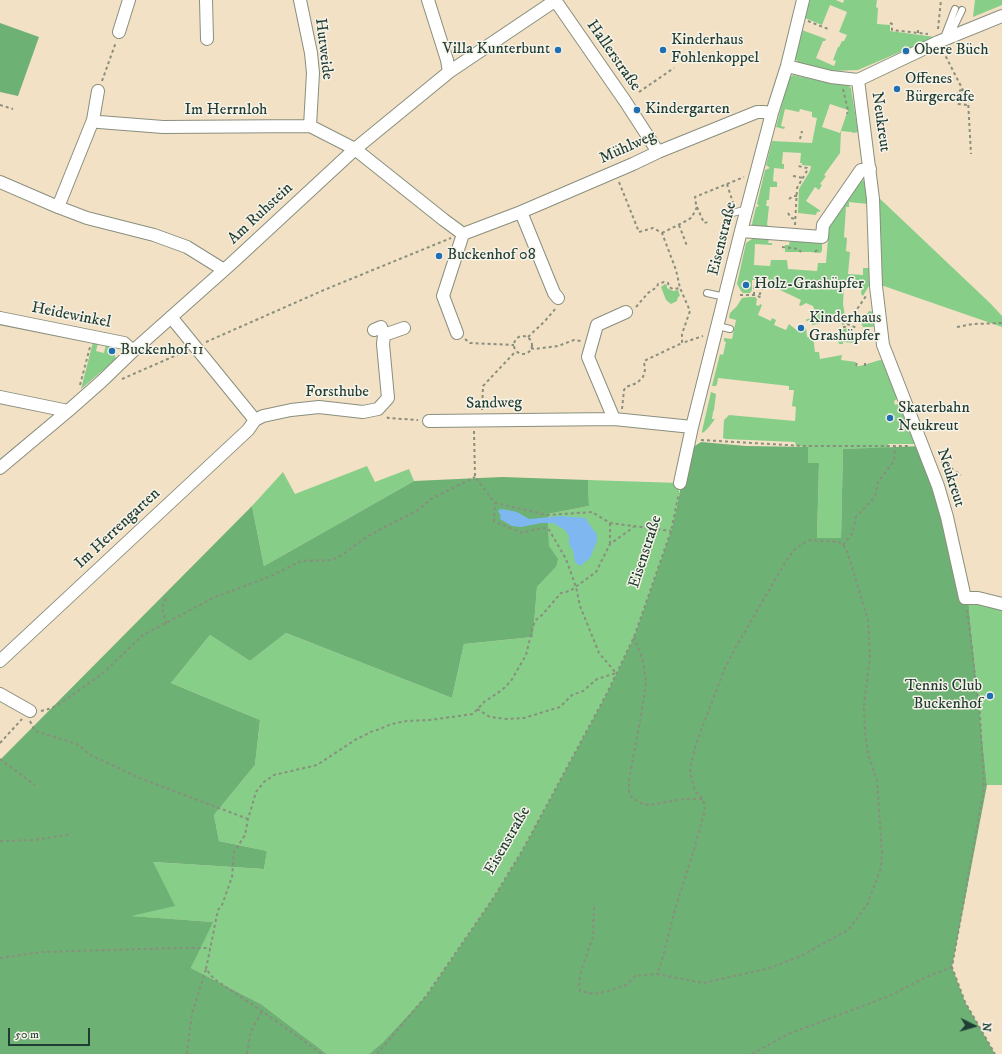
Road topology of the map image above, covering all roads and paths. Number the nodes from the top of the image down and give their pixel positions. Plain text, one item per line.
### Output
1 (129, 0) edge
2 (206, 0) edge
3 (300, 0) edge
4 (428, 0) edge
5 (555, 0) edge
6 (803, 0) edge
7 (941, 0) edge
8 (959, 9) dead end
9 (1002, 16) edge
10 (805, 17) dead end
11 (890, 23) dead end
12 (829, 28) dead end
13 (918, 28) dead end
14 (119, 32) joint
15 (918, 33) junction
16 (943, 38) junction
17 (207, 39) dead end
18 (788, 66) junction
19 (674, 68) dead end
20 (449, 72) junction
21 (842, 78) junction
22 (858, 80) junction
23 (962, 90) junction
24 (98, 91) joint
25 (639, 92) dead end
26 (958, 98) junction
27 (931, 102) dead end
28 (0, 105) edge
29 (968, 105) junction
30 (13, 109) dead end
31 (772, 114) junction
32 (846, 114) dead end
33 (92, 120) junction
34 (310, 126) junction
35 (802, 131) dead end
36 (800, 139) dead end
37 (356, 149) junction
38 (658, 152) junction
39 (971, 154) dead end
40 (798, 166) dead end
41 (870, 169) junction
42 (615, 172) junction
43 (793, 176) dead end
44 (745, 177) dead end
45 (804, 178) junction
46 (0, 182) edge
47 (726, 184) junction
48 (797, 196) junction
49 (789, 198) dead end
50 (58, 207) junction
51 (697, 207) junction
52 (742, 210) junction
53 (521, 212) junction
54 (788, 213) dead end
55 (729, 214) dead end
56 (796, 219) junction
57 (708, 222) dead end
58 (679, 225) junction
59 (741, 231) junction
60 (662, 233) junction
61 (459, 235) junction
62 (795, 235) junction
63 (687, 246) dead end
64 (782, 247) dead end
65 (801, 252) dead end
66 (224, 270) junction
67 (680, 288) junction
68 (869, 291) dead end
69 (707, 293) dead end
70 (740, 295) dead end
71 (754, 295) junction
72 (759, 296) junction
73 (725, 297) junction
74 (558, 298) joint
75 (762, 298) dead end
76 (626, 312) joint
77 (171, 317) junction
78 (0, 318) edge
79 (1002, 323) edge
80 (847, 324) junction
81 (842, 327) dead end
82 (957, 327) dead end
83 (404, 328) dead end
84 (857, 328) dead end
85 (730, 329) dead end
86 (716, 331) junction
87 (457, 333) joint
88 (528, 337) junction
89 (92, 338) junction
90 (592, 342) junction
91 (682, 343) junction
92 (201, 345) dead end
93 (514, 345) junction
94 (531, 348) junction
95 (190, 349) dead end
96 (133, 351) junction
97 (857, 362) dead end
98 (856, 366) dead end
99 (119, 380) dead end
100 (0, 397) edge
101 (84, 397) junction
102 (378, 409) junction
103 (68, 411) junction
104 (618, 419) junction
105 (255, 420) junction
106 (429, 421) joint
107 (692, 427) junction
108 (698, 440) dead end
109 (923, 446) junction
110 (895, 447) junction
111 (0, 468) edge
112 (680, 483) joint
113 (495, 503) junction
114 (610, 523) junction
115 (634, 527) junction
116 (671, 531) junction
117 (610, 544) junction
118 (843, 545) junction
119 (576, 587) junction
120 (166, 598) dead end
121 (965, 598) junction
122 (1002, 604) edge
123 (166, 624) junction
124 (634, 637) junction
125 (0, 661) edge
126 (616, 673) junction
127 (0, 694) edge
128 (477, 710) junction
129 (28, 713) junction
130 (0, 743) edge
131 (0, 759) edge
132 (34, 785) dead end
133 (703, 799) junction
134 (248, 819) junction
135 (71, 834) dead end
136 (0, 841) edge
137 (594, 907) dead end
138 (210, 948) junction
139 (0, 958) edge
140 (952, 967) junction
141 (206, 970) junction
142 (656, 974) junction
143 (262, 1011) junction
144 (187, 1054) edge
145 (246, 1054) edge
146 (322, 1054) edge
147 (377, 1054) edge
148 (752, 1054) edge
149 (996, 1054) edge

1 - 14 street
2 - 17 street
3 - 34 street, Hutweide
4 - 20 street
5 - 20 street, Am Ruhstein
5 - 38 street, Hallerstraße
6 - 18 street, Eisenstraße
7 - 16 path
8 - 16 lane
9 - 16 street
10 - 12 path
11 - 15 path
13 - 15 path
14 - 24 path
15 - 16 path
16 - 22 street
16 - 23 path
18 - 21 street
18 - 31 street, Eisenstraße
19 - 25 path
20 - 37 street, Am Ruhstein
21 - 22 street
21 - 32 path
22 - 41 street, Neukreut
23 - 26 path
23 - 29 path
24 - 33 street
26 - 27 path
26 - 29 path
28 - 30 path
29 - 39 path
31 - 38 street, Mühlweg
31 - 52 street, Eisenstraße
33 - 34 street, Im Herrnloh
33 - 50 street
34 - 37 street, Im Herrnloh
35 - 36 path
37 - 61 street
37 - 66 street, Am Ruhstein
38 - 42 street, Mühlweg
40 - 45 path
41 - 62 street, Neukreut
41 - 109 street, Neukreut
42 - 53 street, Mühlweg
42 - 60 path
43 - 45 path
44 - 47 path
45 - 48 path
46 - 50 street
47 - 51 path
47 - 52 path
48 - 49 path
48 - 56 path
50 - 66 street
51 - 57 path
51 - 58 path
52 - 55 lane
52 - 59 street, Eisenstraße
53 - 61 street, Mühlweg
53 - 74 street
54 - 56 path
56 - 62 path
58 - 60 path
58 - 63 path
59 - 62 street, Neukreut
59 - 73 street, Eisenstraße
60 - 67 path
61 - 87 street
61 - 92 path
64 - 65 path
66 - 77 street, Am Ruhstein
67 - 76 path
67 - 91 path
68 - 80 path
69 - 73 lane
70 - 71 path
71 - 72 path
71 - 72 path
72 - 75 path
73 - 86 street, Eisenstraße
74 - 88 path
76 - 90 street
77 - 96 street, Am Ruhstein
77 - 105 street
78 - 89 street, Heidewinkel
79 - 82 path
80 - 81 path
80 - 84 path
83 - 102 street, Forsthube
85 - 86 lane
86 - 91 path
86 - 107 street, Eisenstraße
87 - 93 path
88 - 93 path
88 - 94 path
89 - 96 street, Heidewinkel
89 - 101 path
90 - 94 path
90 - 104 street
91 - 104 path
93 - 94 path
95 - 99 path
96 - 101 street, Am Ruhstein
97 - 98 path
100 - 103 street
101 - 103 street, Am Ruhstein
102 - 105 street, Forsthube
102 - 106 path
103 - 111 street, Am Ruhstein
104 - 106 street, Sandweg
104 - 107 street, Sandweg
105 - 125 street, Im Herrengarten
107 - 112 street, Eisenstraße
108 - 110 path
109 - 110 path
109 - 121 street, Neukreut
110 - 118 path
112 - 116 path, Eisenstraße
113 - 114 path
113 - 119 path
113 - 123 path
114 - 115 path
114 - 117 path
115 - 116 path
115 - 117 path
116 - 124 path, Eisenstraße
117 - 119 path
118 - 133 path
118 - 142 path
119 - 126 path
119 - 128 path
120 - 123 path
121 - 122 street
121 - 140 path
123 - 129 path
124 - 126 path, Eisenstraße
124 - 133 path
126 - 128 path
126 - 147 path, Eisenstraße
127 - 129 street
128 - 134 path
129 - 130 path
129 - 134 path
131 - 132 path
133 - 142 path
134 - 138 path
135 - 136 path
137 - 142 path
138 - 139 path
138 - 141 path
140 - 148 path
140 - 149 path
141 - 143 path
141 - 144 path
143 - 145 path
143 - 146 path

